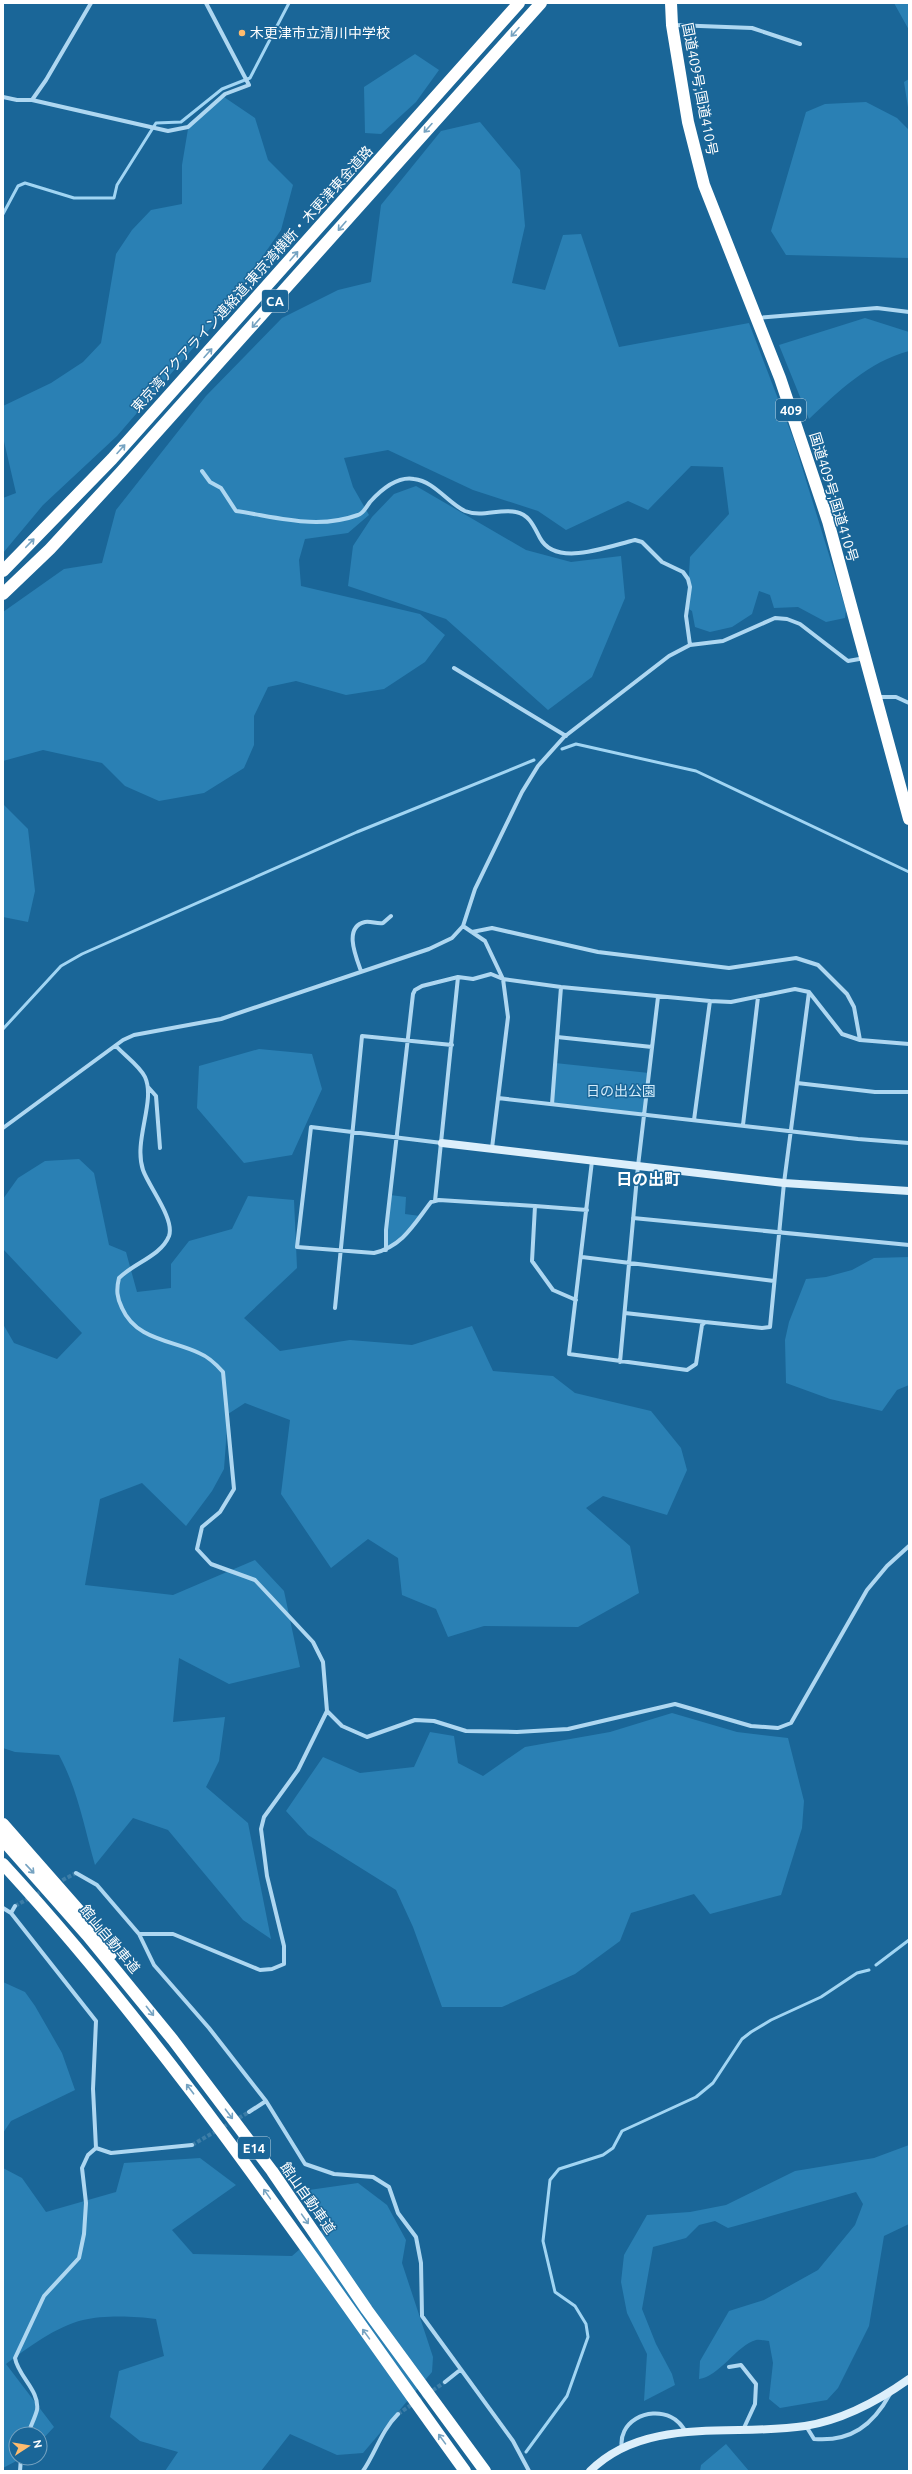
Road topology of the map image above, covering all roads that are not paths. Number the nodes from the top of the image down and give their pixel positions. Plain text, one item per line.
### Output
1 (91, 3) edge
2 (206, 3) edge
3 (519, 3) edge
4 (541, 3) edge
5 (671, 3) edge
6 (672, 25) junction
7 (800, 44) dead end
8 (3, 96) edge
9 (32, 100) junction
10 (909, 312) edge
11 (757, 318) junction
12 (202, 471) dead end
13 (3, 571) edge
14 (3, 594) edge
15 (690, 645) junction
16 (865, 658) junction
17 (454, 668) dead end
18 (876, 697) junction
19 (909, 703) edge
20 (566, 736) junction
21 (909, 819) edge
22 (391, 916) dead end
23 (463, 926) junction
24 (472, 932) junction
25 (361, 971) junction
26 (458, 977) junction
27 (503, 979) junction
28 (561, 987) junction
29 (809, 992) junction
30 (658, 997) junction
31 (758, 997) junction
32 (710, 1001) junction
33 (557, 1037) junction
34 (860, 1040) junction
35 (408, 1041) junction
36 (909, 1044) edge
37 (452, 1045) junction
38 (116, 1046) junction
39 (652, 1047) junction
40 (797, 1083) junction
41 (148, 1087) junction
42 (909, 1092) edge
43 (498, 1098) junction
44 (552, 1104) junction
45 (644, 1114) junction
46 (694, 1120) junction
47 (743, 1125) junction
48 (3, 1128) edge
49 (791, 1130) junction
50 (353, 1133) junction
51 (396, 1138) junction
52 (442, 1143) junction
53 (909, 1143) edge
54 (160, 1148) dead end
55 (492, 1150) junction
56 (592, 1161) junction
57 (638, 1166) junction
58 (784, 1183) junction
59 (909, 1191) edge
60 (435, 1201) junction
61 (535, 1206) junction
62 (587, 1210) junction
63 (633, 1218) junction
64 (779, 1233) junction
65 (909, 1245) edge
66 (340, 1250) junction
67 (386, 1250) junction
68 (582, 1257) junction
69 (629, 1263) junction
70 (774, 1281) junction
71 (576, 1300) junction
72 (335, 1308) dead end
73 (625, 1313) junction
74 (705, 1322) junction
75 (620, 1362) junction
76 (909, 1546) edge
77 (327, 1711) junction
78 (3, 1824) edge
79 (3, 1840) edge
80 (3, 1864) edge
81 (76, 1873) dead end
82 (15, 1906) tunnel mouth
83 (3, 1908) edge
84 (11, 1913) junction
85 (139, 1934) junction
86 (133, 1990) junction
87 (266, 2101) junction
88 (249, 2112) tunnel mouth
89 (192, 2145) tunnel mouth
90 (96, 2148) junction
91 (729, 2367) dead end
92 (460, 2370) junction
93 (909, 2379) edge
94 (445, 2382) tunnel mouth
95 (891, 2392) junction
96 (398, 2414) tunnel mouth
97 (31, 2426) edge
98 (806, 2426) junction
99 (743, 2430) junction
100 (687, 2433) junction
101 (622, 2449) junction
102 (363, 2471) edge
103 (465, 2471) edge
104 (485, 2471) edge
105 (529, 2471) edge
106 (590, 2471) edge

1 - 9 street
2 - 9 street
13 -> 3 highway, 東京湾アクアライン連絡道;東京湾横断・木更津東金道路 / CA
4 -> 14 highway, CA
5 - 6 highway, 国道409号;国道410号 / 409
6 - 7 street
6 - 11 highway, 国道409号;国道410号 / 409
8 - 9 street
10 - 11 street
11 - 16 highway, 国道409号;国道410号 / 409
12 - 15 street
15 - 16 street
15 - 20 street
16 - 18 highway, 国道409号;国道410号 / 409
17 - 20 street
18 - 19 street
18 - 21 highway, 国道409号;国道410号 / 409
20 - 23 street
22 - 25 street
23 - 24 street
23 - 25 street
24 - 27 street
24 - 34 street
25 - 38 street
26 - 27 street
26 - 35 street
26 - 37 street
27 - 28 street
27 - 43 street
28 - 30 street
28 - 33 street
29 - 31 street
29 - 34 street
29 - 40 street
30 - 32 street
30 - 39 street
31 - 32 street
31 - 47 street
32 - 46 street
33 - 39 street
33 - 44 street
34 - 36 street
35 - 37 street
35 - 50 street
35 - 51 street
37 - 52 street
38 - 41 street
38 - 48 street
39 - 45 street
40 - 42 street
40 - 49 street
41 - 54 street
41 - 77 street
43 - 44 street
43 - 55 street
44 - 45 street
45 - 46 street
45 - 57 street
46 - 47 street
47 - 49 street
49 - 53 street
49 - 58 street
50 - 51 street
50 - 66 street
50 - 66 street
51 - 52 street
51 - 67 street
52 - 55 street
52 - 60 street
55 - 56 street
56 - 57 street
56 - 62 street
57 - 58 street
57 - 63 street
58 - 59 street
58 - 64 street
60 - 61 street
60 - 67 street
61 - 62 street
61 - 71 street
62 - 68 street
63 - 64 street
63 - 69 street
64 - 65 street
64 - 70 street
66 - 67 street
66 - 72 street
68 - 69 street
68 - 71 street
69 - 70 street
69 - 73 street
70 - 74 street
71 - 75 street
73 - 74 street
73 - 75 street
74 - 75 street
76 - 77 street
77 - 85 street
78 - 86 highway
79 -> 86 highway, 館山自動車道 / E14
103 -> 80 highway, E14
81 - 85 street
82 - 84 street
83 - 84 street
84 - 90 street
85 - 87 street
86 -> 104 highway, 館山自動車道 / E14
87 - 88 street
87 - 92 street
89 - 90 street
90 - 97 street
91 - 99 street
92 - 94 street
92 - 105 street
93 - 95 street
95 - 98 street
95 - 98 street
96 - 102 street
98 - 99 street
99 - 100 street
100 - 101 street
100 - 101 street
101 - 106 street

